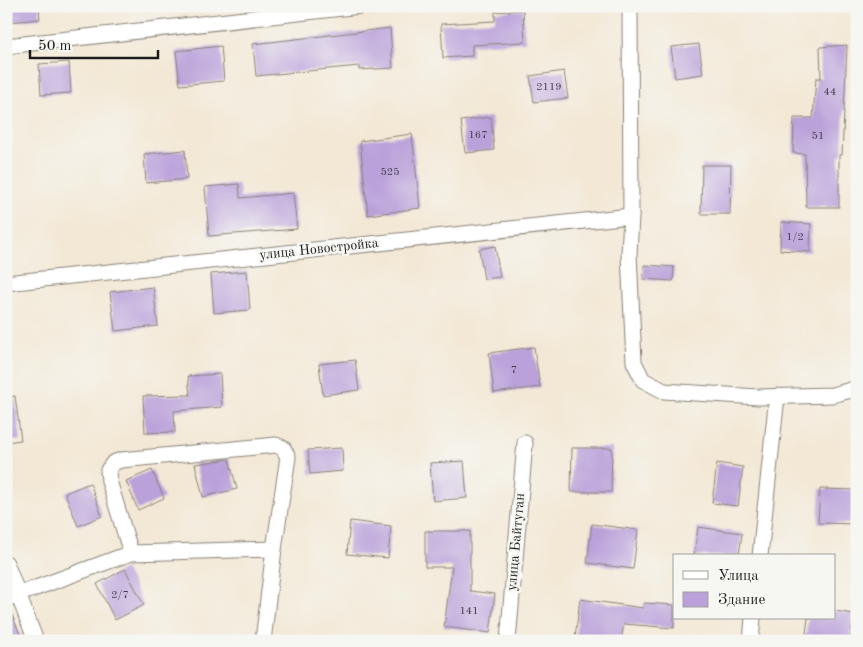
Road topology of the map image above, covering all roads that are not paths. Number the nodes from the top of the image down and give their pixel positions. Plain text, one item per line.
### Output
1 (360, 6) edge
2 (630, 6) edge
3 (6, 46) edge
4 (631, 216) junction
5 (6, 283) edge
6 (857, 385) edge
7 (777, 396) junction
8 (524, 443) dead end
9 (274, 549) junction
10 (131, 552) junction
11 (760, 554) edge
12 (6, 564) edge
13 (12, 597) edge
14 (754, 620) edge
15 (36, 641) edge
16 (263, 641) edge
17 (508, 641) edge
18 (751, 641) edge

1 - 3 street
2 - 4 street
4 - 5 street, улица Новостройка
4 - 7 street
6 - 7 street
7 - 11 street
8 - 17 street, улица Байтуган
9 - 10 street
9 - 10 street
9 - 16 street
10 - 13 street
12 - 13 street
13 - 15 street
14 - 18 street

